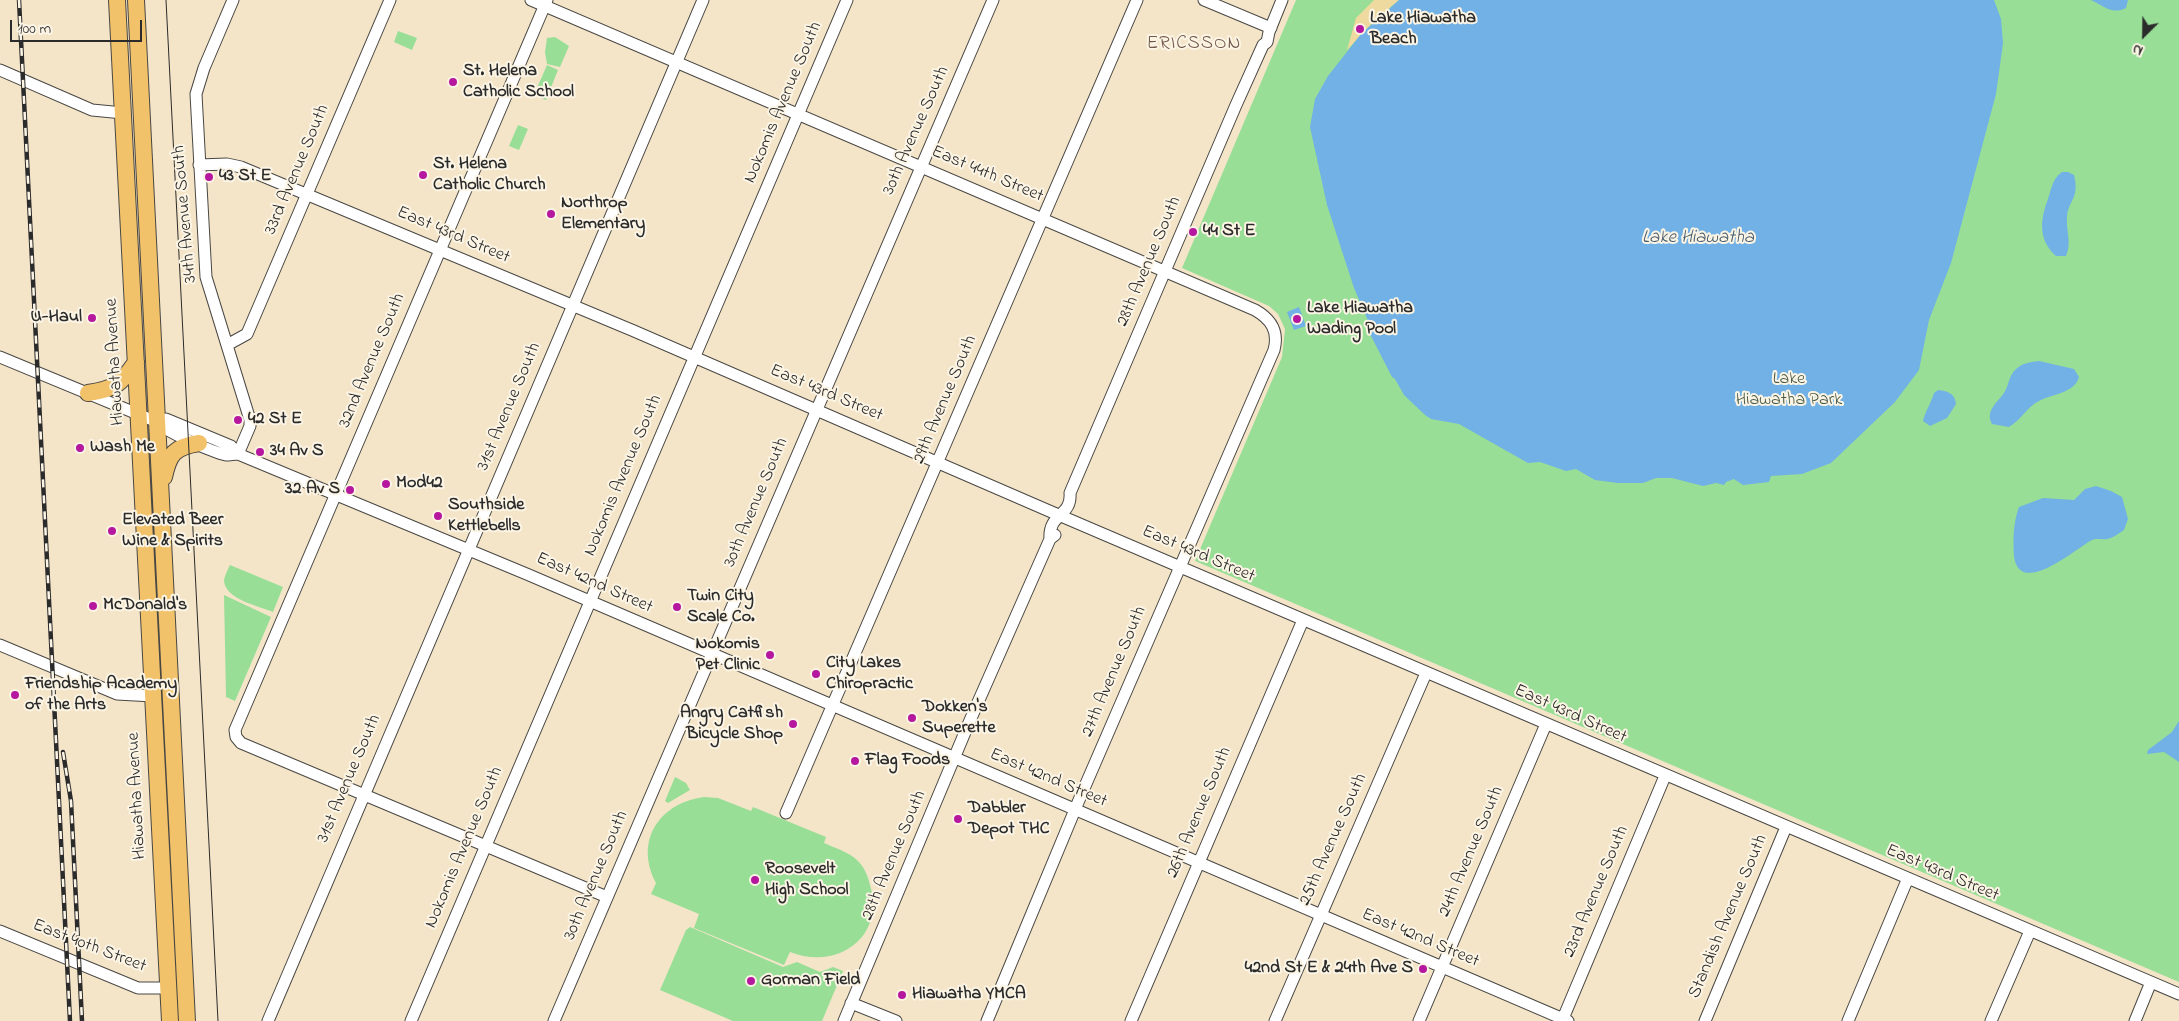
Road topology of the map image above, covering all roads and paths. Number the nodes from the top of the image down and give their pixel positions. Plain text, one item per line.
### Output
1 (117, 0) edge
2 (136, 0) edge
3 (233, 0) edge
4 (390, 0) edge
5 (531, 0) edge
6 (703, 0) edge
7 (847, 0) edge
8 (993, 0) edge
9 (1137, 0) edge
10 (1204, 0) edge
11 (1282, 0) edge
12 (546, 2) edge
13 (1270, 30) junction
14 (677, 61) junction
15 (0, 70) edge
16 (799, 113) junction
17 (123, 114) junction
18 (199, 165) junction
19 (921, 166) junction
20 (307, 194) junction
21 (1043, 219) junction
22 (439, 250) junction
23 (1165, 271) junction
24 (572, 305) junction
25 (1276, 338) joint
26 (227, 345) junction
27 (694, 356) junction
28 (0, 357) edge
29 (136, 362) junction
30 (88, 393) junction
31 (816, 410) junction
32 (139, 414) junction
33 (158, 422) junction
34 (199, 444) junction
35 (238, 454) junction
36 (938, 462) junction
37 (160, 494) junction
38 (335, 494) junction
39 (1060, 516) junction
40 (467, 549) junction
41 (1179, 566) junction
42 (589, 601) junction
43 (1303, 620) junction
44 (0, 645) edge
45 (711, 654) junction
46 (1426, 673) junction
47 (153, 696) junction
48 (832, 707) junction
49 (1546, 724) junction
50 (955, 758) junction
51 (1665, 776) junction
52 (364, 793) junction
53 (1075, 810) junction
54 (786, 813) dead end
55 (1786, 827) junction
56 (486, 845) junction
57 (1199, 862) junction
58 (1908, 878) junction
59 (607, 897) junction
60 (1321, 916) junction
61 (0, 931) edge
62 (2030, 931) junction
63 (1442, 967) junction
64 (2151, 982) junction
65 (168, 988) junction
66 (2179, 994) edge
67 (852, 1003) junction
68 (1565, 1020) edge
69 (170, 1021) edge
70 (187, 1021) edge
71 (268, 1021) edge
72 (411, 1021) edge
73 (554, 1021) edge
74 (844, 1021) edge
75 (896, 1021) edge
76 (987, 1021) edge
77 (1131, 1021) edge
78 (1275, 1021) edge
79 (1420, 1021) edge
80 (1705, 1021) edge
81 (1848, 1021) edge
82 (1991, 1021) edge
83 (2135, 1021) edge

1 - 17 highway, Hiawatha Avenue
2 - 33 highway
3 - 18 street, 34th Avenue South
4 - 20 street, 33rd Avenue South
5 - 12 street, East 44th Street
6 - 14 street, 31st Avenue South
7 - 16 street, Nokomis Avenue South
8 - 19 street, 30th Avenue South
9 - 21 street, 29th Avenue South
10 - 13 street
11 - 13 street, 28th Avenue South
12 - 14 street, East 44th Street
12 - 22 street, 32nd Avenue South
13 - 23 street, 28th Avenue South
14 - 16 street, East 44th Street
14 - 24 street, 31st Avenue South
15 - 17 street
16 - 19 street, East 44th Street
16 - 27 street, Nokomis Avenue South
17 - 29 highway, Hiawatha Avenue
18 - 20 street, East 43rd Street
18 - 26 street, 34th Avenue South
19 - 21 street, East 44th Street
19 - 31 street, 30th Avenue South
20 - 22 street, East 43rd Street
20 - 26 street, 33rd Avenue South
21 - 23 street, East 44th Street
21 - 36 street, 29th Avenue South
22 - 24 street, East 43rd Street
22 - 38 street, 32nd Avenue South
23 - 25 street, East 44th Street
23 - 39 street, 28th Avenue South
24 - 27 street, East 43rd Street
24 - 40 street, 31st Avenue South
25 - 41 street, 27th Avenue South
26 - 35 street, 34th Avenue South
27 - 31 street, East 43rd Street
27 - 42 street, Nokomis Avenue South
28 - 30 street, East 42nd Street
29 - 30 highway
29 - 32 highway, Hiawatha Avenue
30 - 32 street, East 42nd Street
31 - 36 street, East 43rd Street
31 - 45 street, 30th Avenue South
32 - 33 street, East 42nd Street
32 - 47 highway, Hiawatha Avenue
33 - 34 street, East 42nd Street
33 - 35 street, East 42nd Street
33 - 37 highway
34 - 35 street, East 42nd Street
34 - 37 highway
35 - 38 street, East 42nd Street
36 - 39 street, East 43rd Street
36 - 48 street, 29th Avenue South
37 - 70 highway
38 - 40 street, East 42nd Street
38 - 52 street, 32nd Avenue South
39 - 41 street, East 43rd Street
39 - 50 street, 28th Avenue South
40 - 42 street, East 42nd Street
40 - 52 street, 31st Avenue South
41 - 43 street, East 43rd Street
41 - 53 street, 27th Avenue South
42 - 45 street, East 42nd Street
42 - 56 street, Nokomis Avenue South
43 - 46 street, East 43rd Street
43 - 57 street, 26th Avenue South
44 - 47 street
45 - 48 street, East 42nd Street
45 - 59 street, 30th Avenue South
46 - 49 street, East 43rd Street
46 - 60 street, 25th Avenue South
47 - 65 highway, Hiawatha Avenue
48 - 50 street, East 42nd Street
48 - 54 street, 29th Avenue South
49 - 51 street, East 43rd Street
49 - 63 street, 24th Avenue South
50 - 53 street, East 42nd Street
50 - 67 street, 28th Avenue South
51 - 55 street, East 43rd Street
51 - 68 street, 23rd Avenue South
52 - 56 street
52 - 71 street, 31st Avenue South
53 - 57 street, East 42nd Street
53 - 76 street, 27th Avenue South
55 - 58 street, East 43rd Street
55 - 80 street, Standish Avenue South
56 - 59 street
56 - 72 street, Nokomis Avenue South
57 - 60 street, East 42nd Street
57 - 77 street, 26th Avenue South
58 - 62 street, East 43rd Street
58 - 81 street
59 - 73 street, 30th Avenue South
60 - 63 street, East 42nd Street
60 - 78 street, 25th Avenue South
61 - 65 street, East 40th Street
62 - 64 street, East 43rd Street
62 - 82 street
63 - 68 street, East 42nd Street
63 - 79 street, 24th Avenue South
64 - 66 street, East 43rd Street
64 - 83 street
65 - 69 highway, Hiawatha Avenue
67 - 74 street, 28th Avenue South
67 - 75 street

